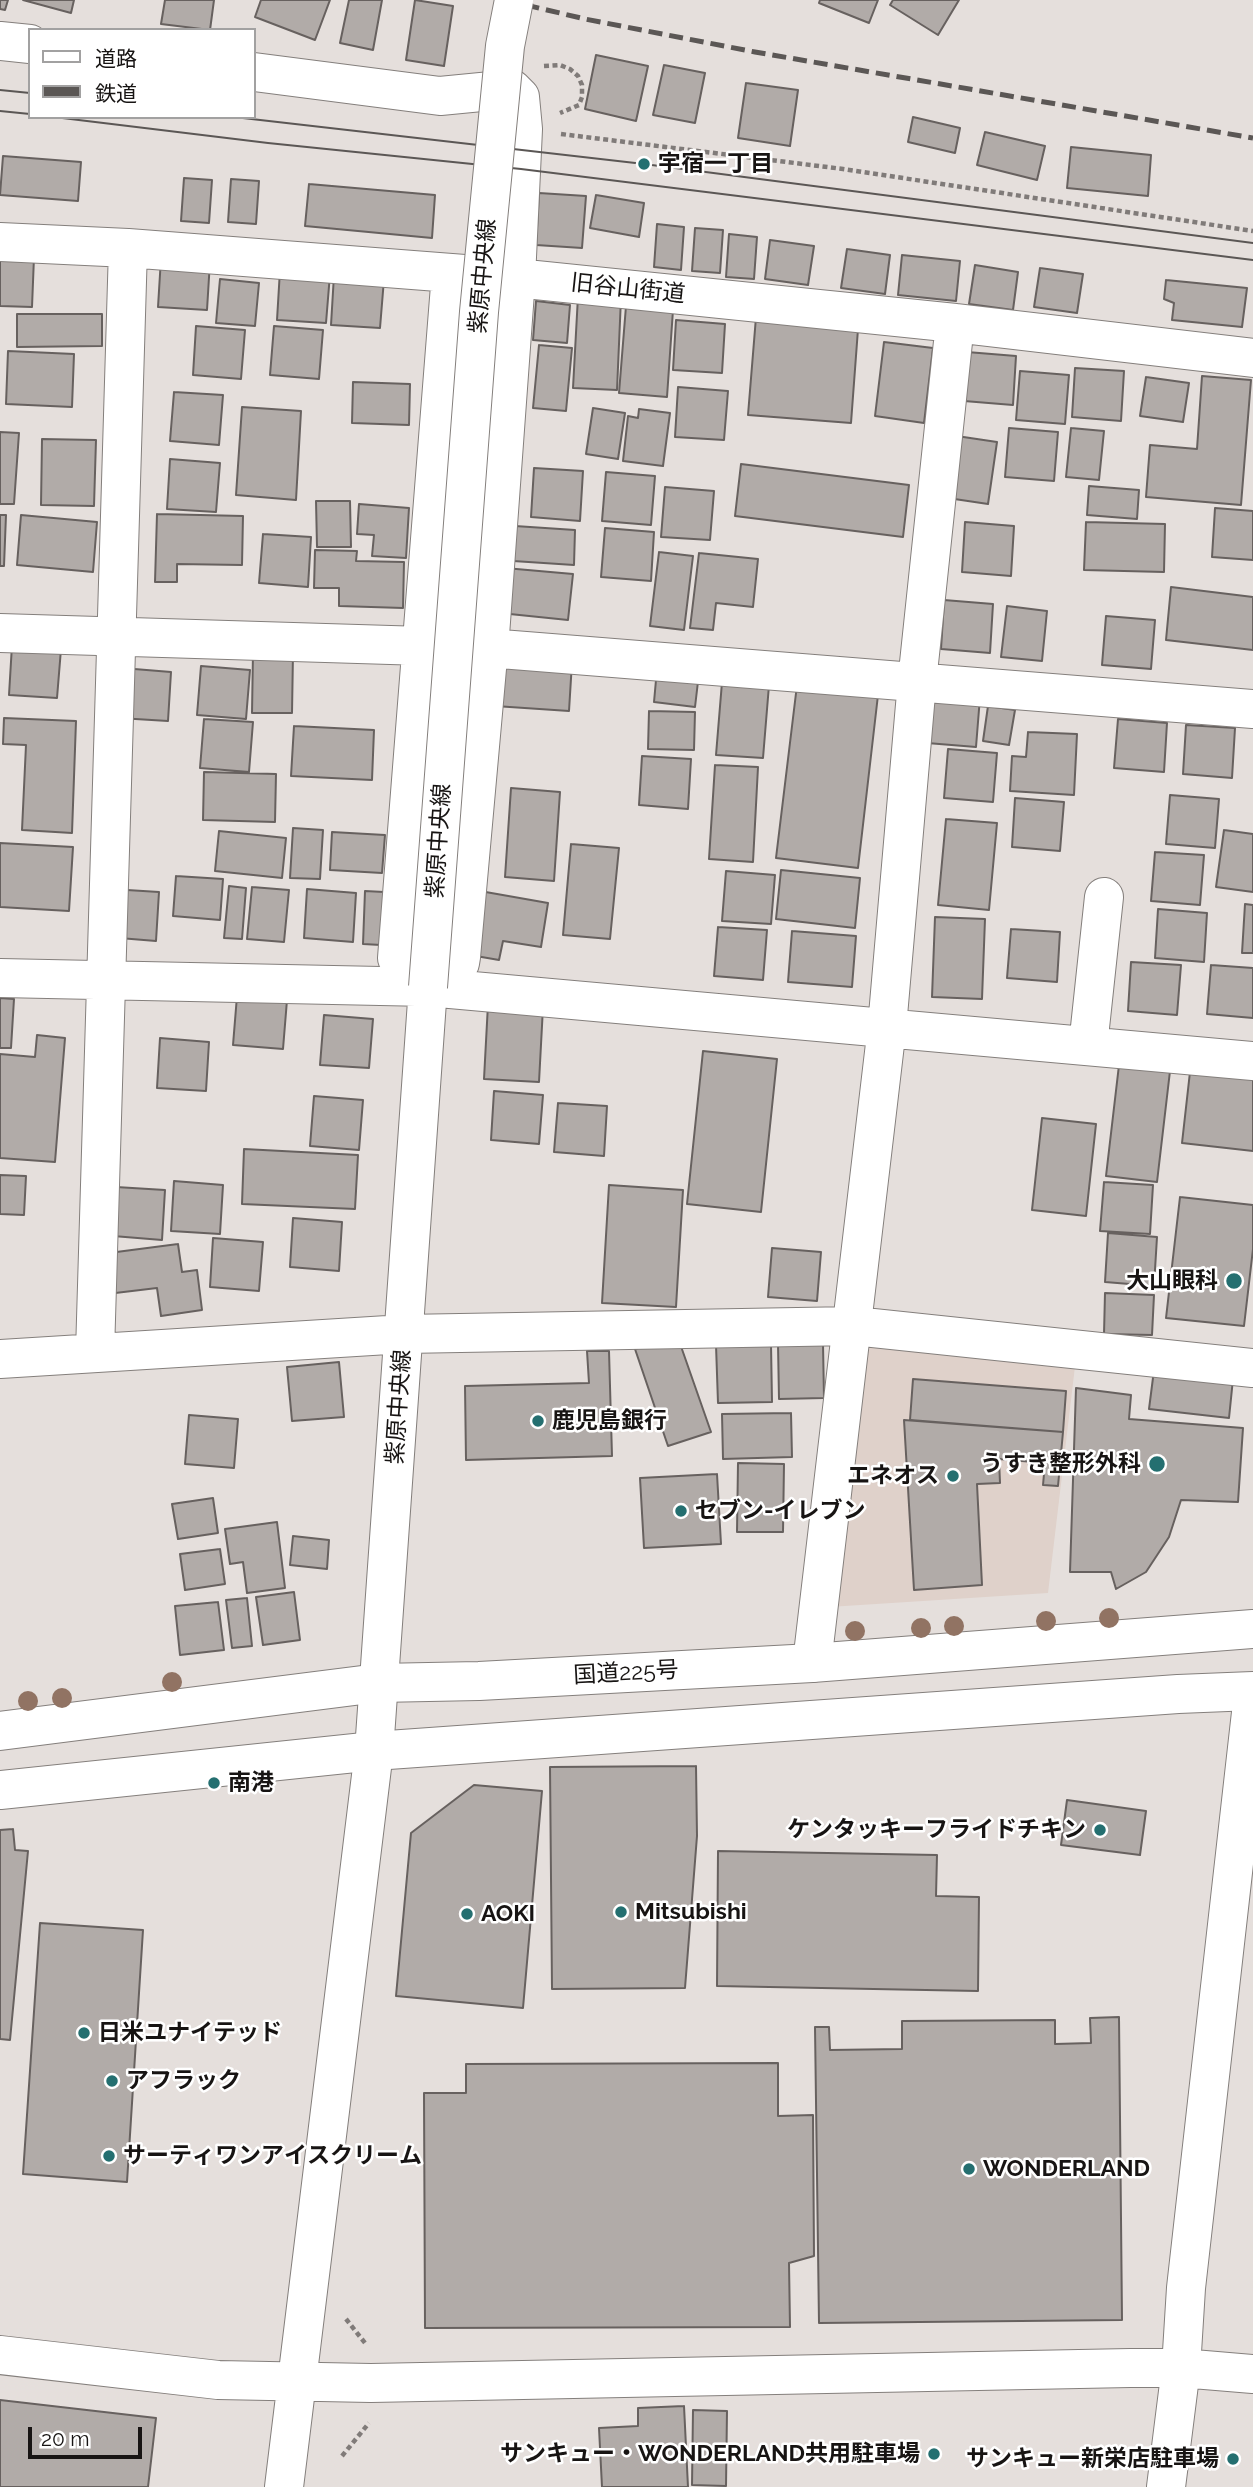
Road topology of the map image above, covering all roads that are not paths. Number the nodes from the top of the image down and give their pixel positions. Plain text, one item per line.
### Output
1 (514, 0) edge
2 (0, 41) edge
3 (28, 44) edge
4 (256, 72) edge
5 (0, 242) edge
6 (128, 248) junction
7 (451, 273) junction
8 (516, 278) junction
9 (955, 323) junction
10 (1253, 358) edge
11 (0, 633) edge
12 (115, 636) junction
13 (422, 645) junction
14 (488, 648) junction
15 (916, 682) junction
16 (1253, 709) edge
17 (1104, 897) dead end
18 (0, 978) edge
19 (104, 980) junction
20 (428, 987) junction
21 (887, 1027) junction
22 (1088, 1046) junction
23 (1253, 1061) edge
24 (854, 1326) junction
25 (404, 1334) junction
26 (95, 1352) junction
27 (0, 1359) edge
28 (1253, 1368) edge
29 (1253, 1629) edge
30 (812, 1663) junction
31 (379, 1684) junction
32 (1253, 1693) edge
33 (0, 1731) edge
34 (374, 1751) junction
35 (0, 1790) edge
36 (0, 2354) edge
37 (1181, 2368) junction
38 (1253, 2374) edge
39 (298, 2381) junction
40 (284, 2487) edge
41 (1166, 2487) edge

1 - 20 main road, 紫原中央線, bridge
2 - 3 main road
4 - 8 main road
5 - 6 main road, 旧谷山街道
6 - 7 main road, 旧谷山街道
6 - 12 main road
7 - 8 main road, 旧谷山街道
7 - 13 main road
8 - 9 main road, 旧谷山街道
8 - 14 main road
9 - 10 main road, 旧谷山街道
9 - 15 main road
11 - 12 main road
12 - 13 main road
12 - 19 main road
13 - 14 main road
13 - 20 main road
14 - 15 main road
14 - 20 main road
15 - 16 main road
15 - 21 main road
17 - 22 main road
18 - 19 main road
19 - 20 main road
19 - 26 main road
20 - 21 main road
20 - 25 main road, 紫原中央線
21 - 22 main road
21 - 24 main road
22 - 23 main road
24 - 25 main road
24 - 28 main road
24 - 30 main road
25 - 26 main road
25 - 31 main road, 紫原中央線
26 - 27 main road
29 - 30 main road, 国道225号
30 - 31 main road, 国道225号
31 - 33 main road, 国道225号
31 - 34 main road, 紫原中央線
32 - 34 main road
32 - 37 main road
34 - 35 main road
34 - 39 main road, 紫原中央線
36 - 39 main road
37 - 38 main road
37 - 39 main road
37 - 41 main road
39 - 40 main road, 紫原中央線

